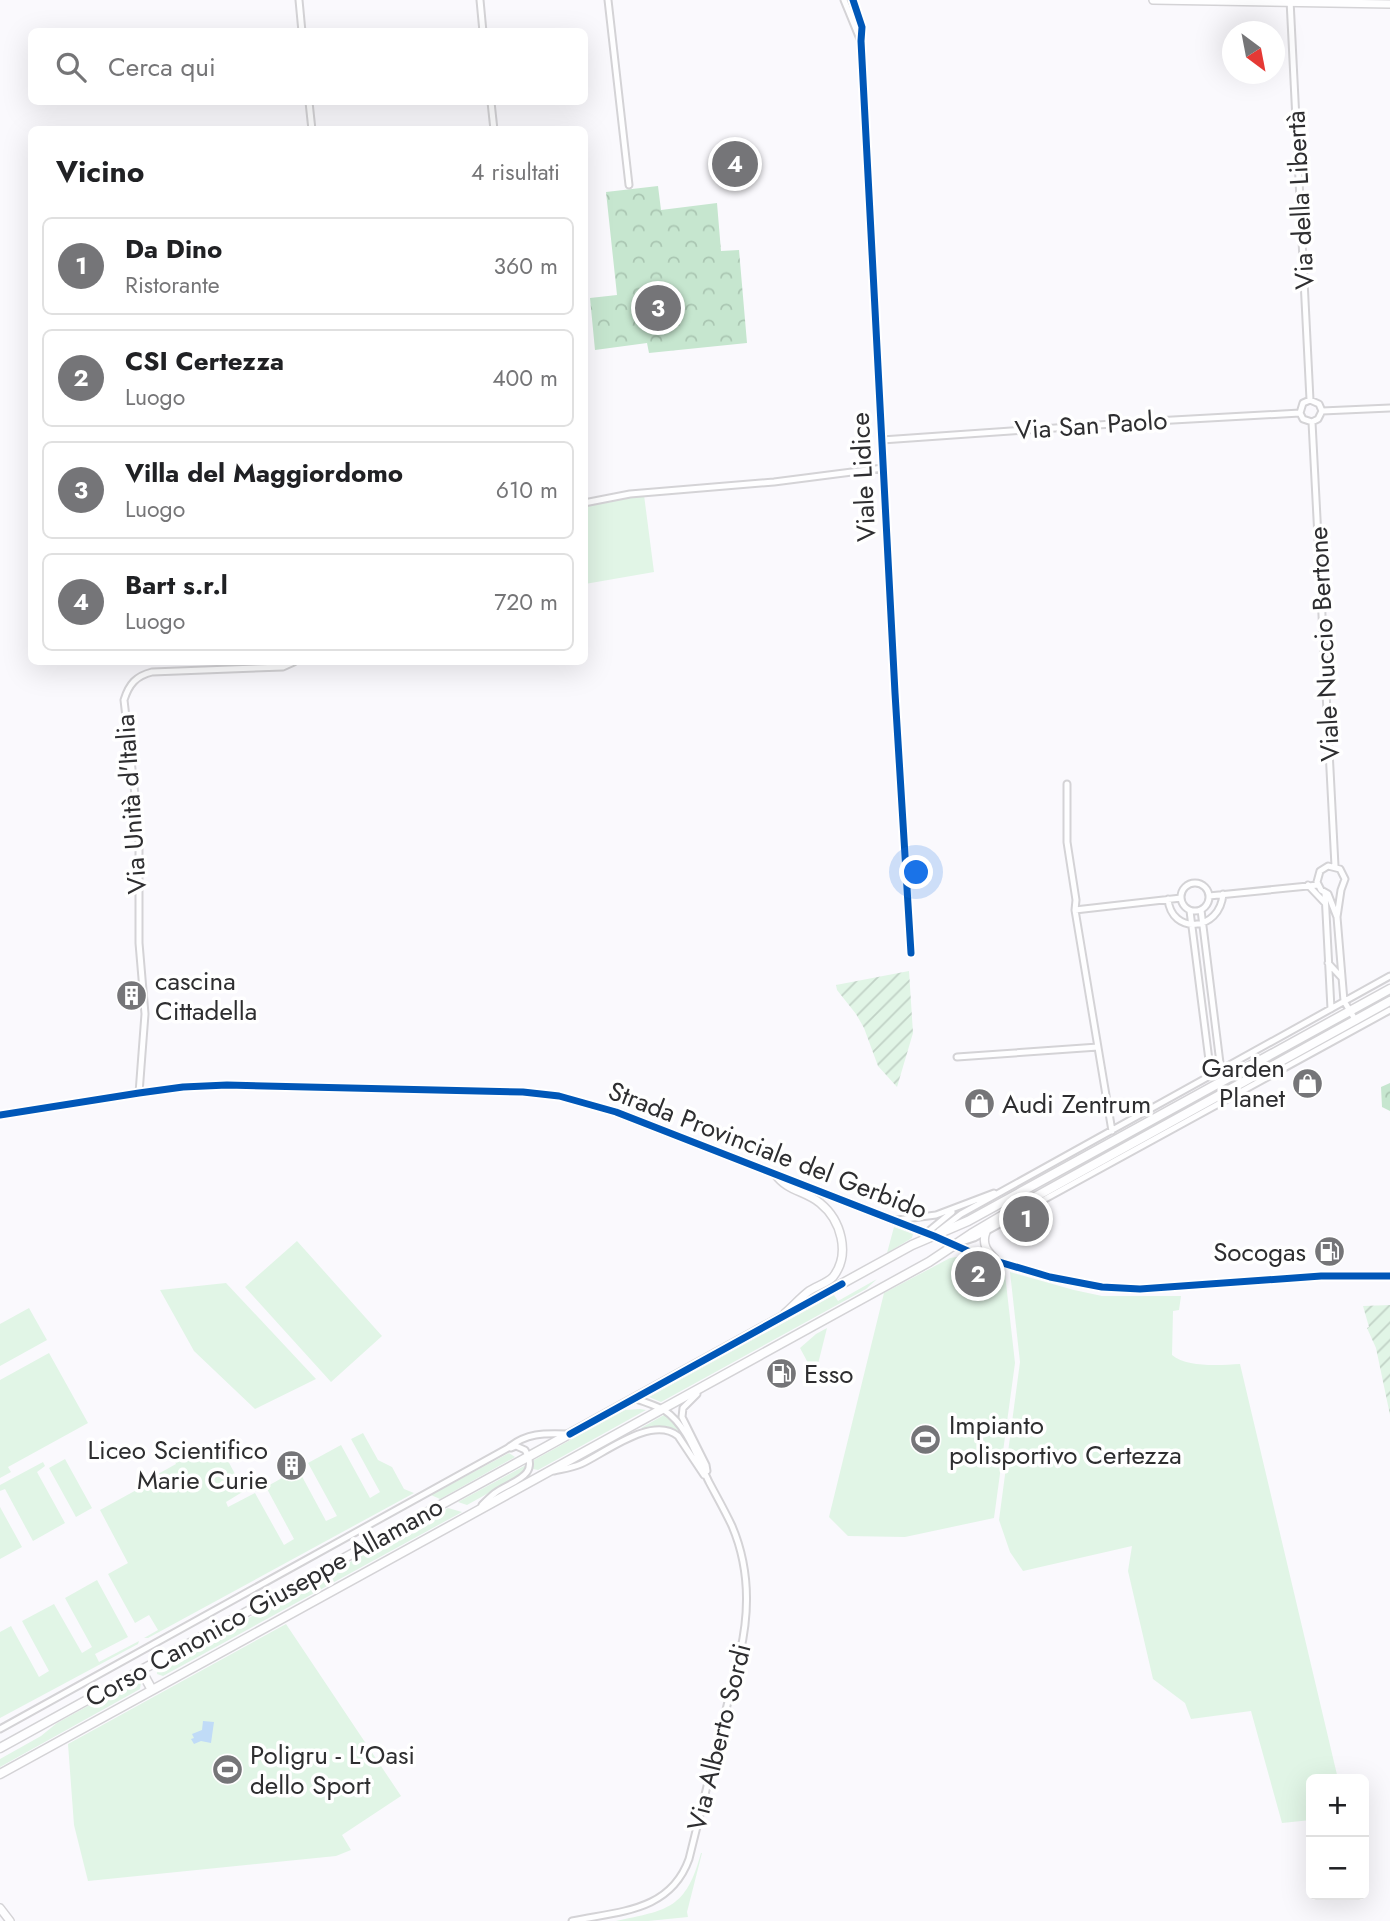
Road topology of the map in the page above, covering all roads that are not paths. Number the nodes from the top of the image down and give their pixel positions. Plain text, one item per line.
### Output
1 (299, 0) edge
2 (480, 0) edge
3 (608, 0) edge
4 (844, 0) edge
5 (853, 0) edge
6 (1153, 0) edge
7 (1290, 2) edge
8 (1390, 5) edge
9 (302, 28) edge
10 (484, 28) edge
11 (861, 41) junction
12 (309, 105) edge
13 (491, 105) edge
14 (312, 126) edge
15 (494, 126) edge
16 (629, 185) dead end
17 (1310, 400) junction
18 (1390, 408) edge
19 (1322, 411) junction
20 (1300, 413) junction
21 (1312, 422) junction
22 (882, 440) junction
23 (883, 468) junction
24 (588, 502) edge
25 (287, 665) edge
26 (1067, 784) dead end
27 (1335, 866) junction
28 (1308, 885) junction
29 (1318, 885) junction
30 (1341, 890) junction
31 (1223, 894) junction
32 (1327, 894) junction
33 (1209, 896) junction
34 (1181, 898) junction
35 (1168, 899) junction
36 (1325, 903) junction
37 (1075, 910) junction
38 (1201, 910) junction
39 (1190, 911) junction
40 (1337, 917) junction
41 (1203, 923) junction
42 (1192, 925) junction
43 (911, 953) dead end
44 (1328, 963) junction
45 (1390, 976) edge
46 (1342, 978) junction
47 (1390, 989) edge
48 (1344, 1001) junction
49 (1390, 1001) edge
50 (1331, 1009) junction
51 (1390, 1010) edge
52 (1350, 1011) junction
53 (1358, 1023) junction
54 (1098, 1047) junction
55 (957, 1057) dead end
56 (1221, 1070) junction
57 (1211, 1076) junction
58 (139, 1093) junction
59 (0, 1115) edge
60 (1112, 1131) junction
61 (774, 1174) junction
62 (1004, 1190) junction
63 (957, 1208) junction
64 (893, 1220) junction
65 (986, 1231) junction
66 (930, 1234) junction
67 (955, 1245) junction
68 (998, 1262) junction
69 (1390, 1276) edge
70 (778, 1319) junction
71 (717, 1379) junction
72 (634, 1398) junction
73 (662, 1409) junction
74 (570, 1434) junction
75 (508, 1448) junction
76 (529, 1457) junction
77 (546, 1473) junction
78 (708, 1481) junction
79 (475, 1512) junction
80 (141, 1670) junction
81 (152, 1690) junction
82 (0, 1729) edge
83 (0, 1748) edge
84 (0, 1774) edge
85 (0, 1908) edge
86 (10, 1921) edge
87 (572, 1921) edge

1 - 9 street
2 - 10 street
3 - 16 street
4 - 11 street, Viale Lidice
5 - 11 street, Viale Lidice
6 - 7 street
7 - 8 street
7 - 17 street, Via della Libertà
11 - 22 street, Viale Lidice
12 - 14 street
13 - 15 street
17 - 19 street
17 - 20 street
18 - 19 street
19 - 21 street
20 - 21 street
20 - 22 street, Via San Paolo
21 - 27 street, Viale Nuccio Bertone
22 - 23 street, Viale Lidice
23 - 24 street
23 - 43 street, Viale Lidice
25 - 58 street, Via Unità d'Italia
26 - 37 street
27 - 29 street
27 - 30 street, Viale Nuccio Bertone
28 - 29 street
28 - 31 street
28 - 36 street
29 - 32 street, Viale Nuccio Bertone
30 - 32 street
30 - 40 street, Viale Nuccio Bertone
31 - 33 street
31 - 41 street
32 - 36 street
32 - 40 street, Viale Nuccio Bertone
33 - 34 street
33 - 38 street
34 - 35 street
34 - 39 street
35 - 37 street
35 - 42 street
36 - 44 street
37 - 54 street
38 - 39 street
38 - 41 street
39 - 42 street
40 - 46 street, Viale Nuccio Bertone
41 - 42 street
41 - 56 street
42 - 57 street
44 - 46 street
44 - 50 street
45 - 48 street, Corso Canonico Giuseppe Allamano
46 - 48 street, Viale Nuccio Bertone
47 - 52 main road, Corso Canonico Giuseppe Allamano
48 - 50 street, Corso Canonico Giuseppe Allamano
48 - 52 street, Viale Nuccio Bertone
49 - 53 main road, Corso Canonico Giuseppe Allamano
50 - 56 street, Corso Canonico Giuseppe Allamano
51 - 53 street, Corso Canonico Giuseppe Allamano
52 - 53 street, Viale Nuccio Bertone
52 - 66 main road, Corso Canonico Giuseppe Allamano
53 - 65 street, Corso Canonico Giuseppe Allamano
53 - 67 main road, Corso Canonico Giuseppe Allamano
54 - 55 street
54 - 60 street
56 - 57 street, Corso Canonico Giuseppe Allamano
57 - 60 street, Corso Canonico Giuseppe Allamano
58 - 59 street, Strada Provinciale del Gerbido
58 - 61 street, Strada Provinciale del Gerbido
60 - 62 street, Corso Canonico Giuseppe Allamano
61 - 64 street, Strada Provinciale del Gerbido
61 - 70 street
62 - 63 street, Corso Canonico Giuseppe Allamano
62 - 66 street, Corso Canonico Giuseppe Allamano
63 - 64 street, Corso Canonico Giuseppe Allamano
63 - 66 street, Corso Canonico Giuseppe Allamano
64 - 66 street, Strada Provinciale del Gerbido
65 - 67 street, Corso Canonico Giuseppe Allamano
65 - 68 street
66 - 67 street, Strada Provinciale del Gerbido
66 - 70 main road, Corso Canonico Giuseppe Allamano
67 - 68 street, Strada Provinciale del Gerbido
67 - 71 main road, Corso Canonico Giuseppe Allamano
68 - 69 street, Strada Provinciale del Gerbido
70 - 72 main road, Corso Canonico Giuseppe Allamano
71 - 73 main road, Corso Canonico Giuseppe Allamano
71 - 78 street, Via Alberto Sordi
72 - 73 street, Via Alberto Sordi
72 - 74 main road, Corso Canonico Giuseppe Allamano
73 - 77 main road, Corso Canonico Giuseppe Allamano
73 - 78 street, Via Alberto Sordi
74 - 75 street, Corso Canonico Giuseppe Allamano
74 - 76 main road, Corso Canonico Giuseppe Allamano
75 - 76 street
75 - 82 street, Corso Canonico Giuseppe Allamano
76 - 79 street, Corso Canonico Giuseppe Allamano
76 - 80 main road, Corso Canonico Giuseppe Allamano
77 - 78 street, Via Alberto Sordi
77 - 79 main road, Corso Canonico Giuseppe Allamano
78 - 87 street, Via Alberto Sordi
79 - 81 main road, Corso Canonico Giuseppe Allamano
80 - 81 main road
80 - 83 main road, Corso Canonico Giuseppe Allamano
81 - 84 main road, Corso Canonico Giuseppe Allamano
85 - 86 street

